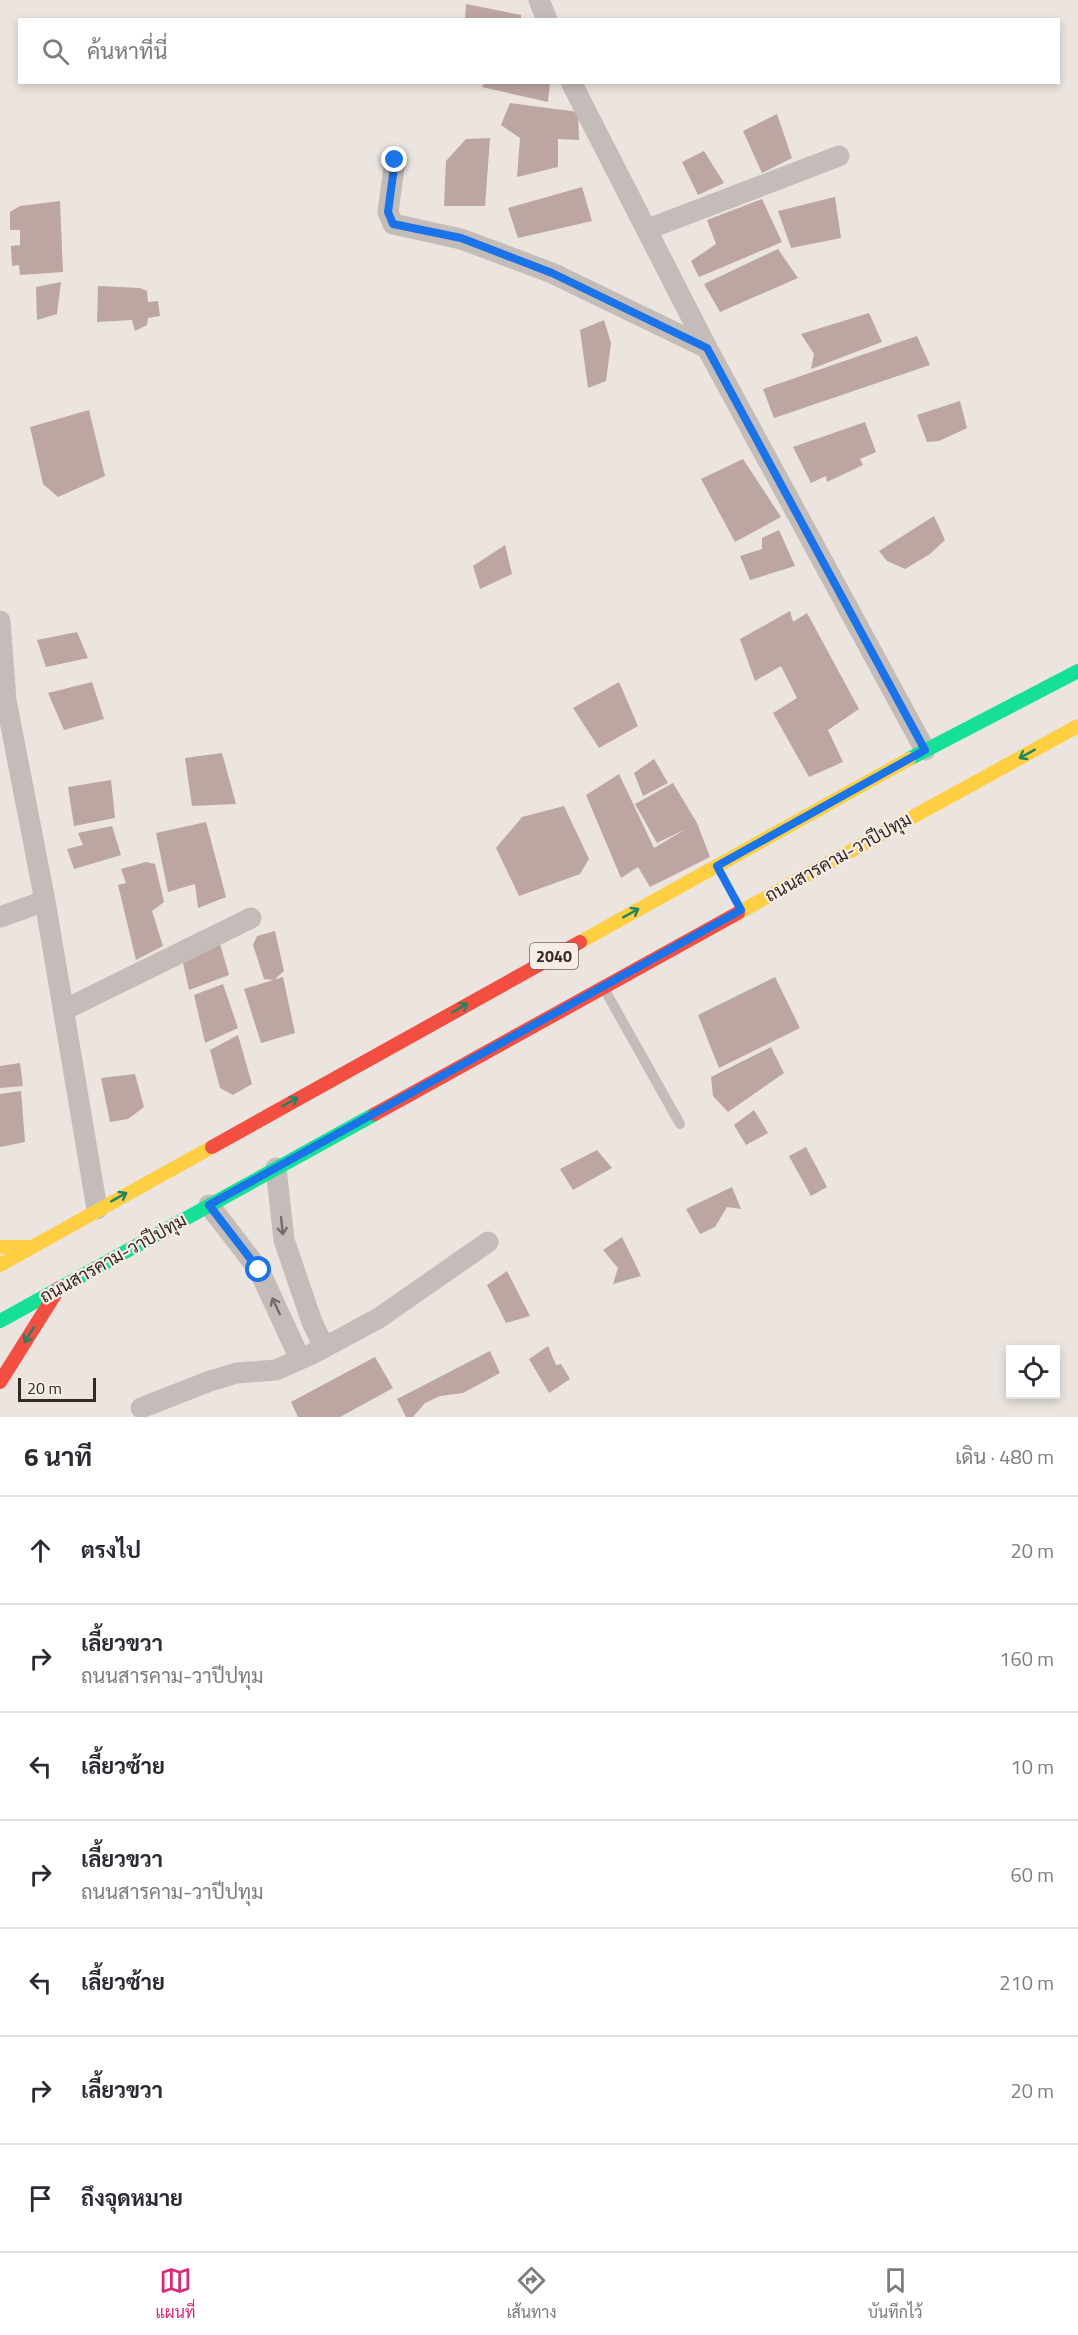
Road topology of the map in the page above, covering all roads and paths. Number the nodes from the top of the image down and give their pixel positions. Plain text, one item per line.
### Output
1 (539, 0) edge
2 (546, 18) edge
3 (572, 84) edge
4 (839, 156) dead end
5 (395, 160) dead end
6 (648, 230) junction
7 (707, 348) junction
8 (0, 621) edge
9 (1078, 670) edge
10 (1078, 726) edge
11 (925, 750) junction
12 (45, 901) junction
13 (0, 917) edge
14 (251, 918) dead end
15 (603, 986) junction
16 (64, 1010) junction
17 (680, 1124) dead end
18 (276, 1168) junction
19 (209, 1205) junction
20 (97, 1209) junction
21 (488, 1242) dead end
22 (0, 1247) edge
23 (32, 1247) junction
24 (0, 1264) edge
25 (59, 1288) junction
26 (0, 1320) edge
27 (324, 1347) junction
28 (300, 1359) junction
29 (0, 1382) edge
30 (141, 1408) dead end

1 - 2 street
3 - 6 street
4 - 6 street
5 - 7 street
6 - 7 street
7 - 11 street
8 - 12 street
9 - 11 main road, 2040
10 -> 15 main road, ถนนสารคาม-วาปีปทุม
20 -> 11 main road, 2040
12 - 13 street
12 - 16 street
14 - 16 street
15 - 17 lane
15 - 18 main road, ถนนสารคาม-วาปีปทุม
16 - 20 street
18 - 19 main road, ถนนสารคาม-วาปีปทุม
18 -> 27 street
19 - 25 main road, ถนนสารคาม-วาปีปทุม
28 -> 19 street
20 - 23 main road, 2040
21 - 27 street
22 - 23 main road
23 - 24 main road, 2040
25 - 26 main road, ถนนสารคาม-วาปีปทุม
25 -> 29 main road
27 - 28 street
28 - 30 street

